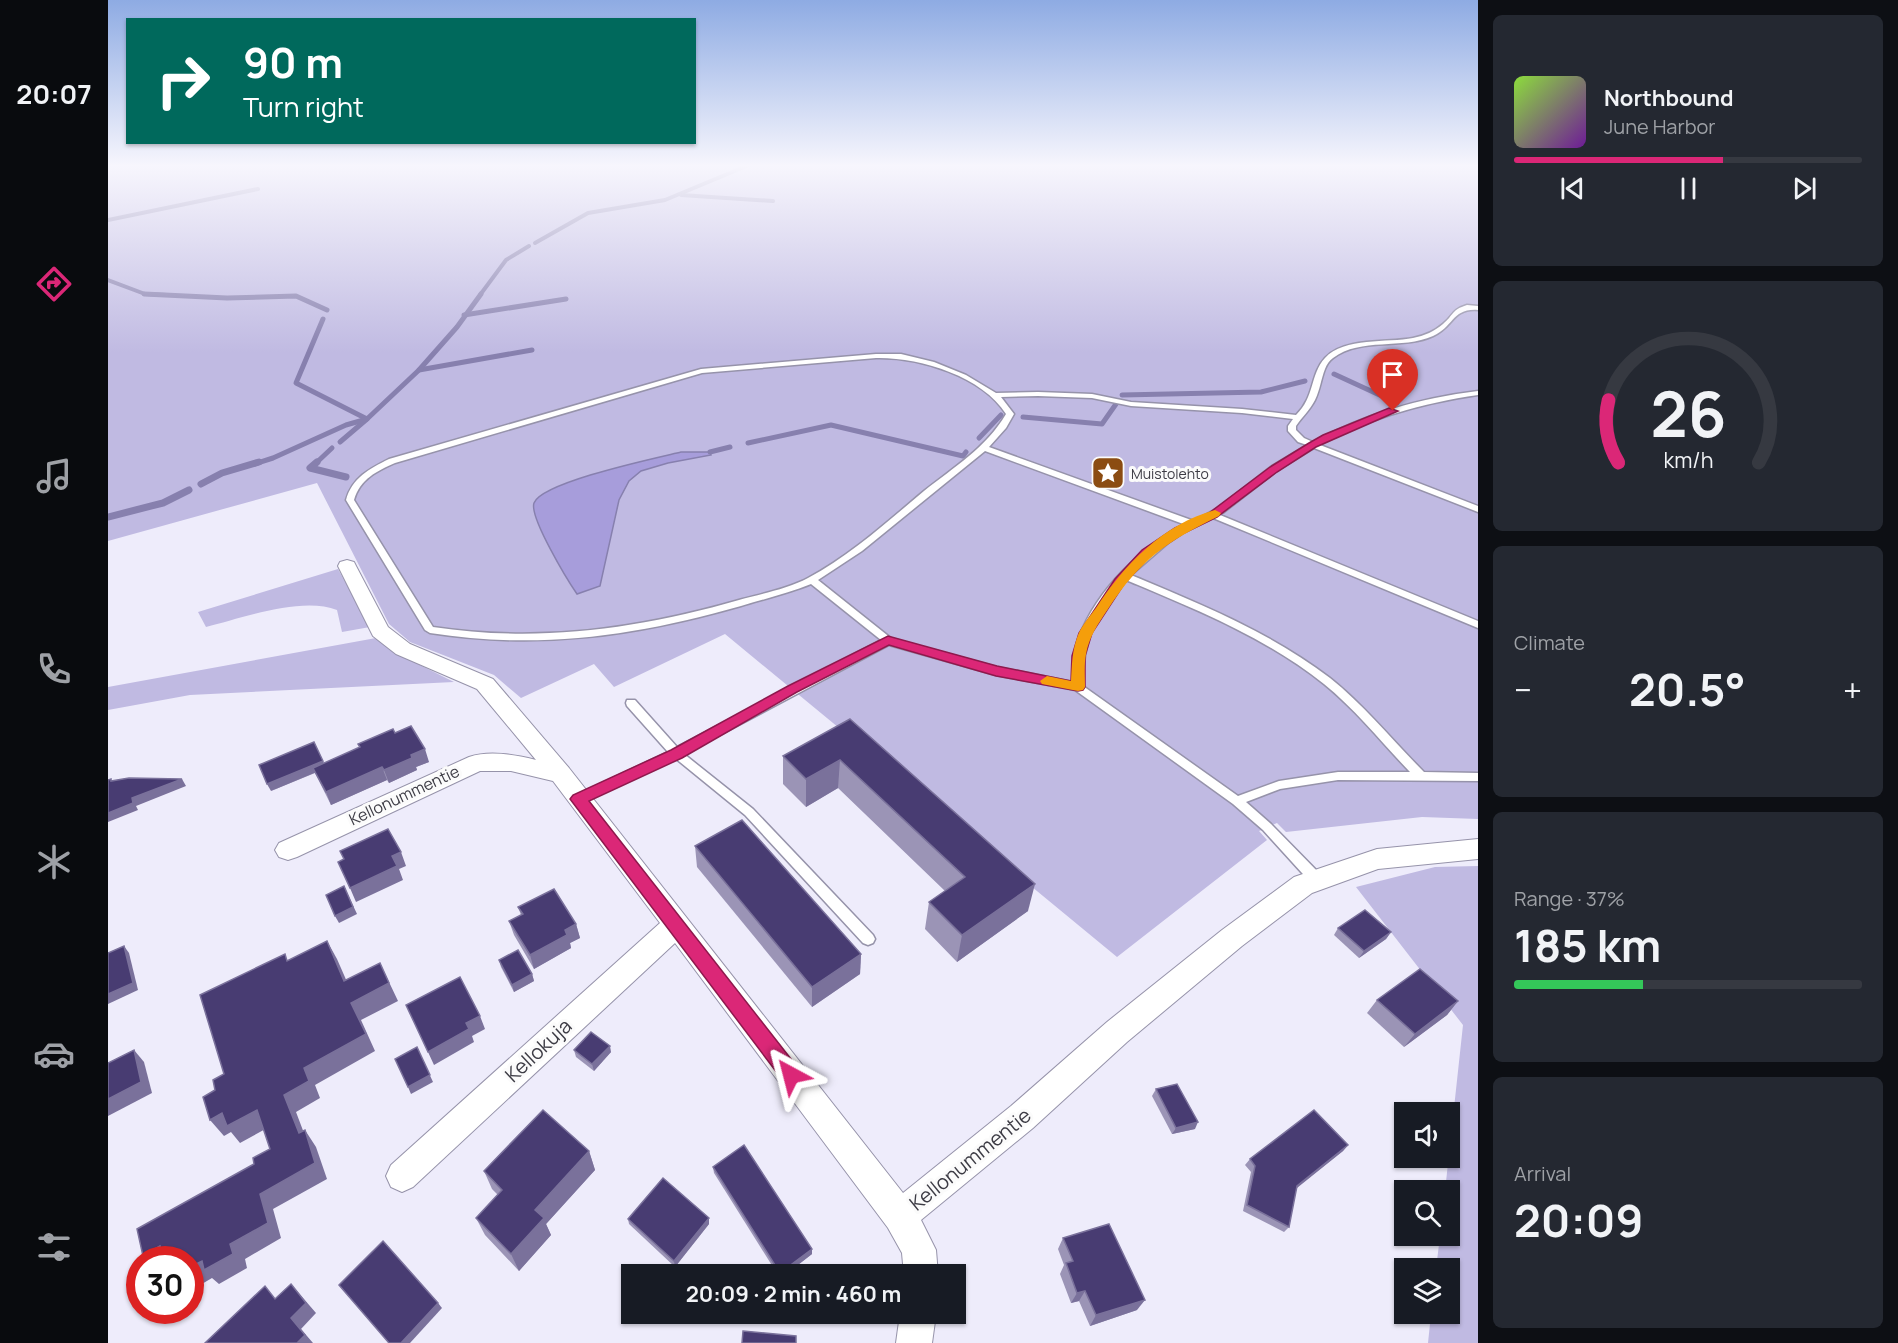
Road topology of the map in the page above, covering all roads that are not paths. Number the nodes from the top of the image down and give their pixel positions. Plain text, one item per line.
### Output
1 (1478, 308) edge
2 (1478, 393) edge
3 (997, 395) junction
4 (1298, 417) junction
5 (1312, 445) junction
6 (984, 448) junction
7 (1478, 509) edge
8 (1213, 515) junction
9 (1193, 524) junction
10 (347, 566) dead end
11 (1125, 576) junction
12 (812, 580) junction
13 (1478, 625) edge
14 (888, 640) junction
15 (1078, 687) junction
16 (631, 703) dead end
17 (677, 754) junction
18 (561, 774) junction
19 (1421, 776) junction
20 (1478, 777) edge
21 (578, 799) junction
22 (1237, 801) junction
23 (1478, 849) edge
24 (288, 850) dead end
25 (1317, 880) junction
26 (675, 926) junction
27 (868, 939) dead end
28 (402, 1176) dead end
29 (900, 1216) junction
30 (920, 1264) edge
31 (917, 1324) edge
32 (914, 1343) edge

1 - 4 lane
2 - 5 lane
3 - 4 lane
3 - 6 lane
3 - 12 lane
4 - 5 lane
5 - 7 lane
5 - 8 lane
6 - 9 lane
6 - 12 lane
8 - 9 lane
8 - 13 lane
9 - 11 lane
10 - 18 street, Kellonummentie
11 - 15 lane
11 - 19 lane
12 - 14 lane
14 - 15 lane
14 - 17 lane
15 - 22 lane
16 - 17 lane
17 - 21 lane
17 - 27 lane
18 - 21 street, Kellonummentie
18 - 24 street, Kellonummentie
19 - 20 lane
19 - 22 lane
21 - 26 street, Kellonummentie
22 - 25 lane
23 - 25 street, Kellonummentie
25 - 29 street, Kellonummentie
26 - 28 street, Kellokuja
26 - 29 street, Kellonummentie
29 - 30 street
31 - 32 street

